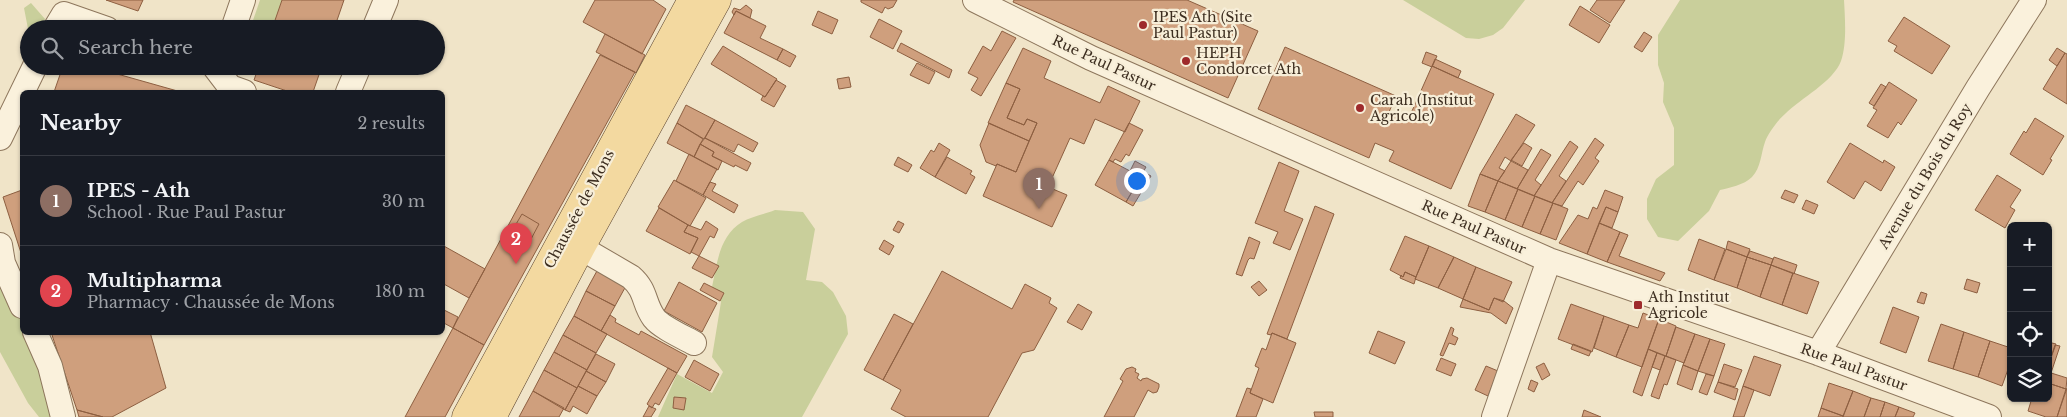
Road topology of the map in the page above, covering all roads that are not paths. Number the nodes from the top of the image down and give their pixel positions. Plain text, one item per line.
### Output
1 (243, 0) edge
2 (386, 0) edge
3 (692, 0) edge
4 (717, 0) edge
5 (975, 0) edge
6 (2034, 0) edge
7 (61, 20) edge
8 (81, 20) edge
9 (236, 20) edge
10 (378, 20) edge
11 (31, 75) edge
12 (222, 75) edge
13 (355, 75) edge
14 (23, 90) edge
15 (238, 90) edge
16 (349, 90) edge
17 (20, 97) edge
18 (0, 138) edge
19 (573, 242) junction
20 (0, 245) edge
21 (1549, 260) junction
22 (20, 301) edge
23 (36, 335) edge
24 (694, 343) dead end
25 (1818, 353) junction
26 (1497, 416) edge
27 (63, 417) edge
28 (466, 417) edge
29 (492, 417) edge
30 (1989, 417) edge

1 - 9 street
2 - 10 street
3 - 19 main road, Chaussée de Mons
4 - 19 main road, Chaussée de Mons
5 - 21 street, Rue Paul Pastur
6 - 25 street, Avenue du Bois du Roy
7 - 8 street
11 - 14 street
12 - 15 street
13 - 16 street
17 - 18 street
19 - 24 street
19 - 28 main road, Chaussée de Mons
19 - 29 main road, Chaussée de Mons
20 - 22 street
21 - 25 street, Rue Paul Pastur
21 - 26 street
23 - 27 street
25 - 30 street, Rue Paul Pastur

